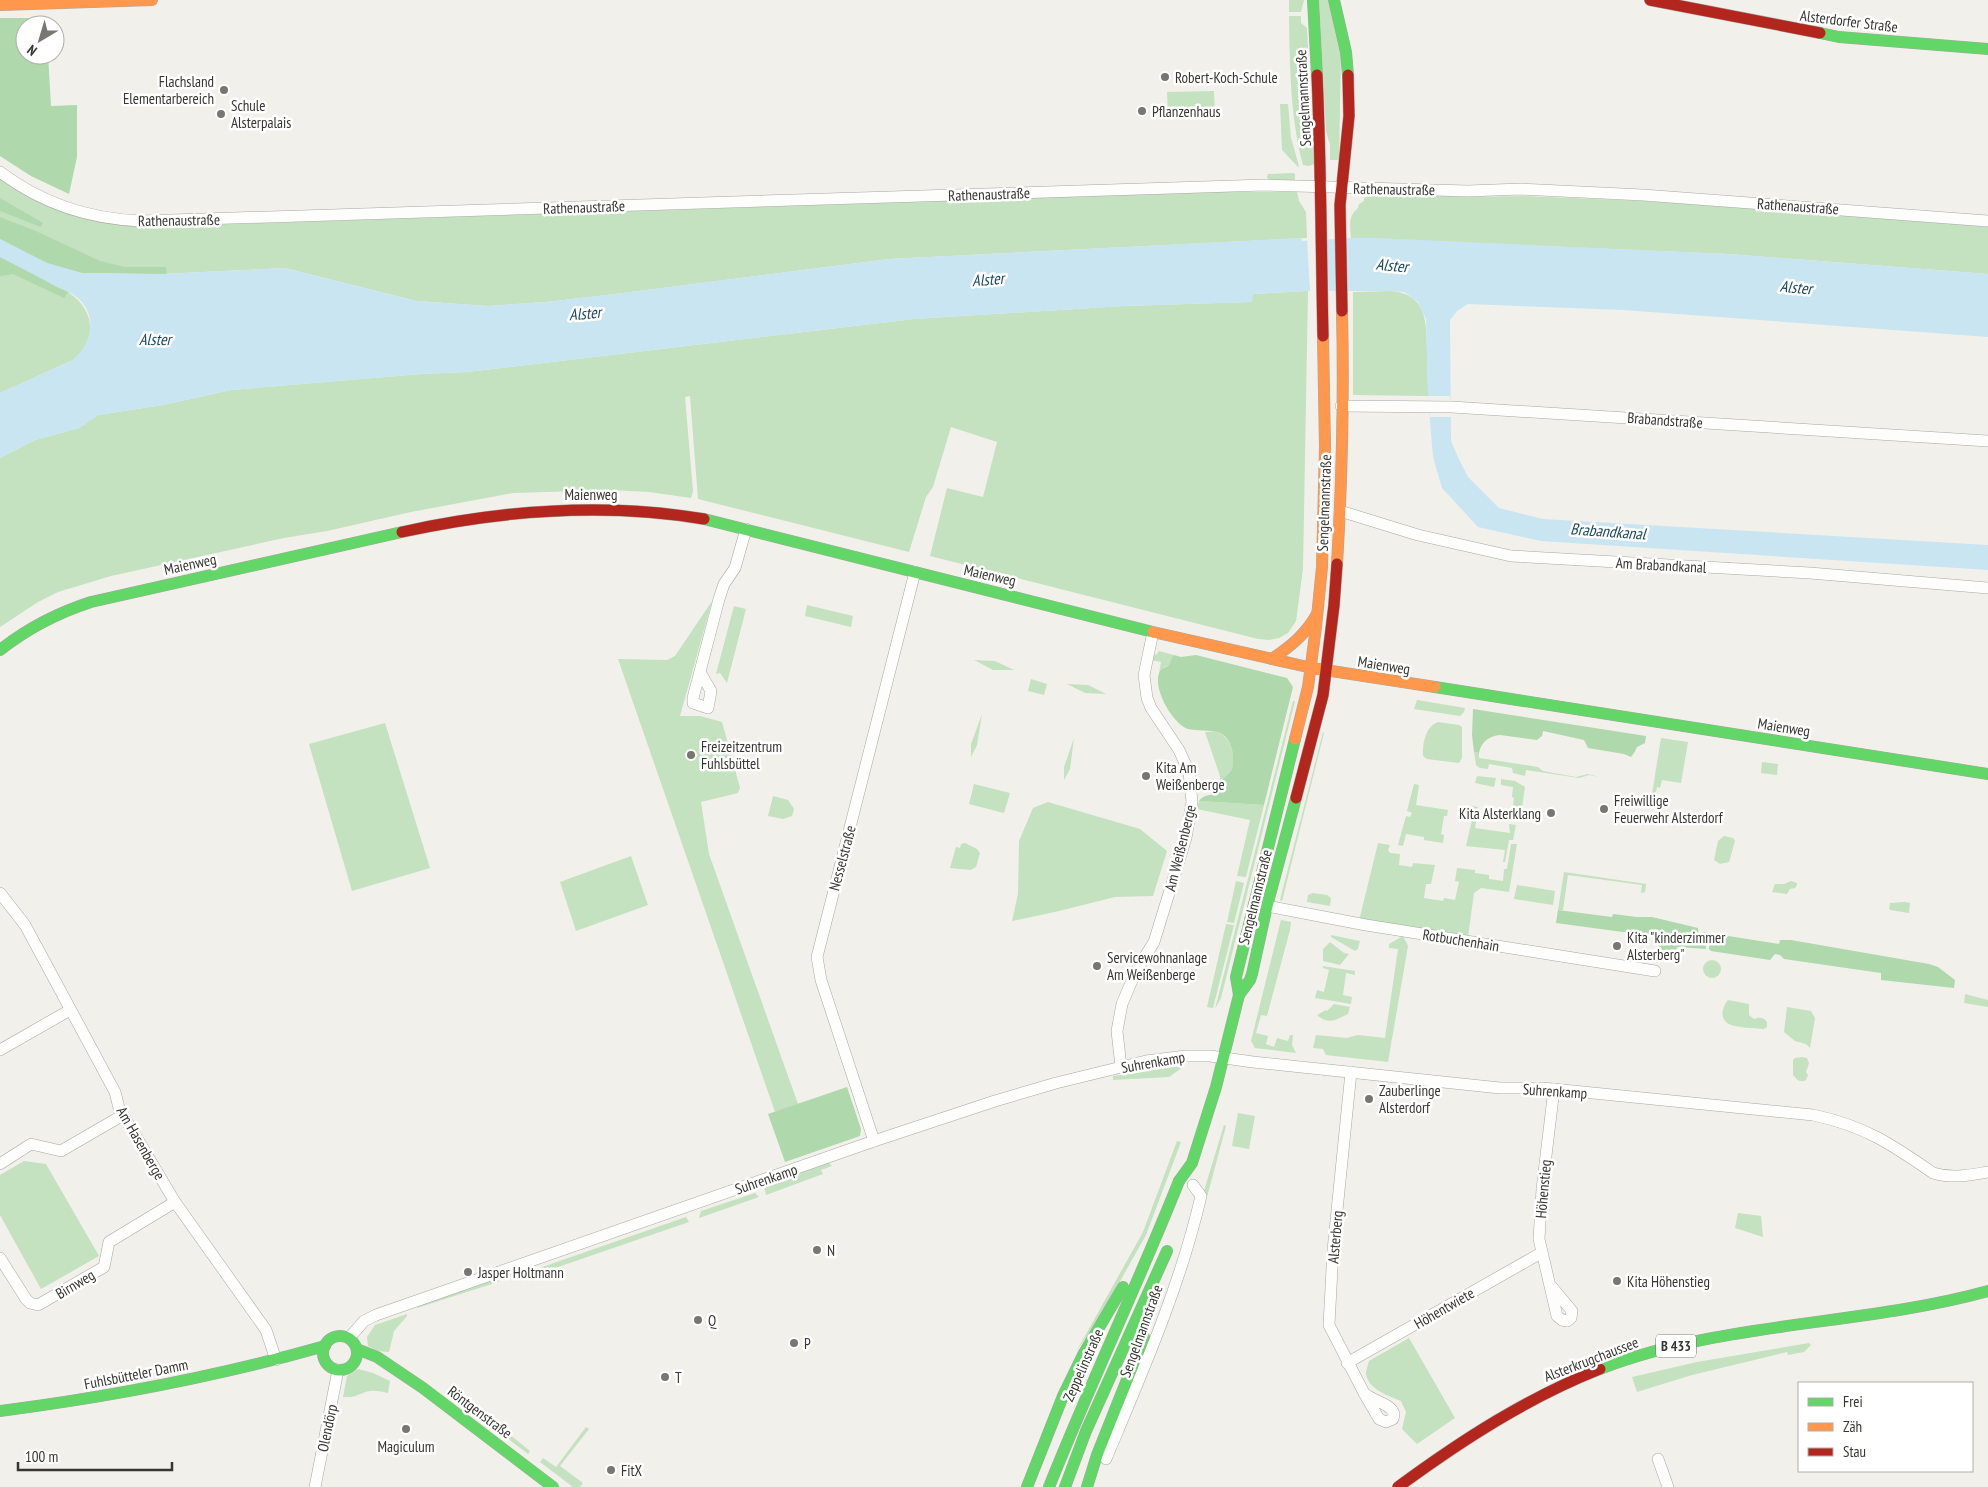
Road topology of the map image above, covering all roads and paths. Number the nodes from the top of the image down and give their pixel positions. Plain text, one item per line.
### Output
1 (152, 0) edge
2 (1313, 0) edge
3 (1334, 0) edge
4 (1650, 0) edge
5 (1346, 2) dead end
6 (0, 5) edge
7 (1340, 23) junction
8 (1988, 49) edge
9 (0, 172) edge
10 (1320, 187) junction
11 (1341, 187) junction
12 (1988, 221) edge
13 (1342, 406) junction
14 (1988, 441) edge
15 (1340, 511) junction
16 (746, 529) junction
17 (915, 572) junction
18 (1988, 588) edge
19 (1318, 613) junction
20 (1153, 632) junction
21 (0, 650) edge
22 (1272, 659) junction
23 (1312, 668) junction
24 (1326, 670) junction
25 (700, 672) dead end
26 (1988, 774) edge
27 (0, 893) edge
28 (1268, 906) junction
29 (1655, 970) dead end
30 (1239, 995) junction
31 (70, 1010) junction
32 (0, 1050) edge
33 (1224, 1058) junction
34 (1121, 1067) junction
35 (1351, 1072) junction
36 (1554, 1089) junction
37 (123, 1114) junction
38 (874, 1141) junction
39 (1192, 1163) junction
40 (0, 1164) edge
41 (1988, 1172) edge
42 (1193, 1185) junction
43 (1187, 1201) dead end
44 (175, 1202) junction
45 (1170, 1242) dead end
46 (1541, 1253) junction
47 (1149, 1256) junction
48 (0, 1258) edge
49 (1157, 1276) junction
50 (1552, 1287) dead end
51 (1988, 1290) edge
52 (1967, 1297) junction
53 (1988, 1298) edge
54 (1154, 1308) dead end
55 (1148, 1326) dead end
56 (349, 1338) junction
57 (325, 1346) junction
58 (357, 1349) junction
59 (276, 1360) junction
60 (326, 1361) junction
61 (1347, 1363) junction
62 (386, 1365) junction
63 (343, 1369) junction
64 (1364, 1393) dead end
65 (0, 1411) edge
66 (1658, 1459) dead end
67 (315, 1487) edge
68 (553, 1487) edge
69 (1027, 1487) edge
70 (1049, 1487) edge
71 (1065, 1487) edge
72 (1087, 1487) edge
73 (1097, 1487) edge
74 (1398, 1487) edge
75 (1668, 1487) edge

1 - 6 main road
2 - 10 main road, Sengelmannstraße
3 - 7 main road, Sengelmannstraße
4 - 8 main road, Alsterdorfer Straße
5 - 7 main road
7 - 11 main road, Sengelmannstraße
9 - 10 street, Rathenaustraße
10 - 11 street, Rathenaustraße
10 - 19 main road, Sengelmannstraße
11 - 12 street, Rathenaustraße
11 - 13 main road, Sengelmannstraße
13 - 14 street, Brabandstraße
13 - 15 main road, Sengelmannstraße
15 - 18 street, Am Brabandkanal
15 - 24 main road, Sengelmannstraße
16 - 17 main road, Maienweg
16 - 21 main road, Maienweg
16 - 25 street
17 - 20 main road, Maienweg
17 - 38 street, Nesselstraße
19 - 22 main road
19 - 23 main road, Sengelmannstraße
20 - 22 main road, Maienweg
20 - 34 street, Am Weißenberge
22 - 23 main road, Maienweg
23 - 24 main road, Maienweg
23 - 30 main road, Sengelmannstraße
24 - 26 main road, Maienweg
24 - 28 main road, Sengelmannstraße
27 - 31 street, Am Hasenberge
28 - 29 street, Rotbuchenhain
28 - 30 main road, Sengelmannstraße
30 - 33 main road, Sengelmannstraße
31 - 32 street
31 - 37 street, Am Hasenberge
33 - 34 street, Suhrenkamp
33 - 35 street, Suhrenkamp
33 - 39 main road, Sengelmannstraße
34 - 38 street, Suhrenkamp
35 - 36 street, Suhrenkamp
35 - 61 street, Alsterberg
36 - 41 street, Suhrenkamp
36 - 46 street, Höhenstieg
37 - 40 street
37 - 44 street, Am Hasenberge
38 - 56 street, Suhrenkamp
39 - 42 main road, Sengelmannstraße
39 - 47 main road, Sengelmannstraße
42 - 43 main road, Sengelmannstraße
42 - 73 street, Sengelmannstraße
44 - 48 street, Birnweg
44 - 59 street, Am Hasenberge
45 - 49 main road, Sengelmannstraße
46 - 50 street, Höhenstieg
46 - 61 street, Höhentwiete
47 - 69 main road
47 - 70 main road, Zeppelinstraße
49 - 54 main road
49 - 71 main road, Zeppelinstraße
51 - 52 main road, Alsterkrugchaussee / B 433
52 - 53 main road, Alsterkrugchaussee / B 433
52 - 74 main road, Alsterkrugchaussee / B 433
55 - 72 main road
56 - 57 main road
56 - 58 main road
57 - 59 main road, Fuhlsbütteler Damm
57 - 60 main road
58 - 62 main road, Röntgenstraße
58 - 63 main road
59 - 60 main road, Fuhlsbütteler Damm
59 - 65 main road, Fuhlsbütteler Damm
60 - 63 main road
61 - 64 street, Alsterberg
62 - 63 main road, Röntgenstraße
62 - 68 main road, Röntgenstraße
63 - 67 street, Olendörp
66 - 75 street

